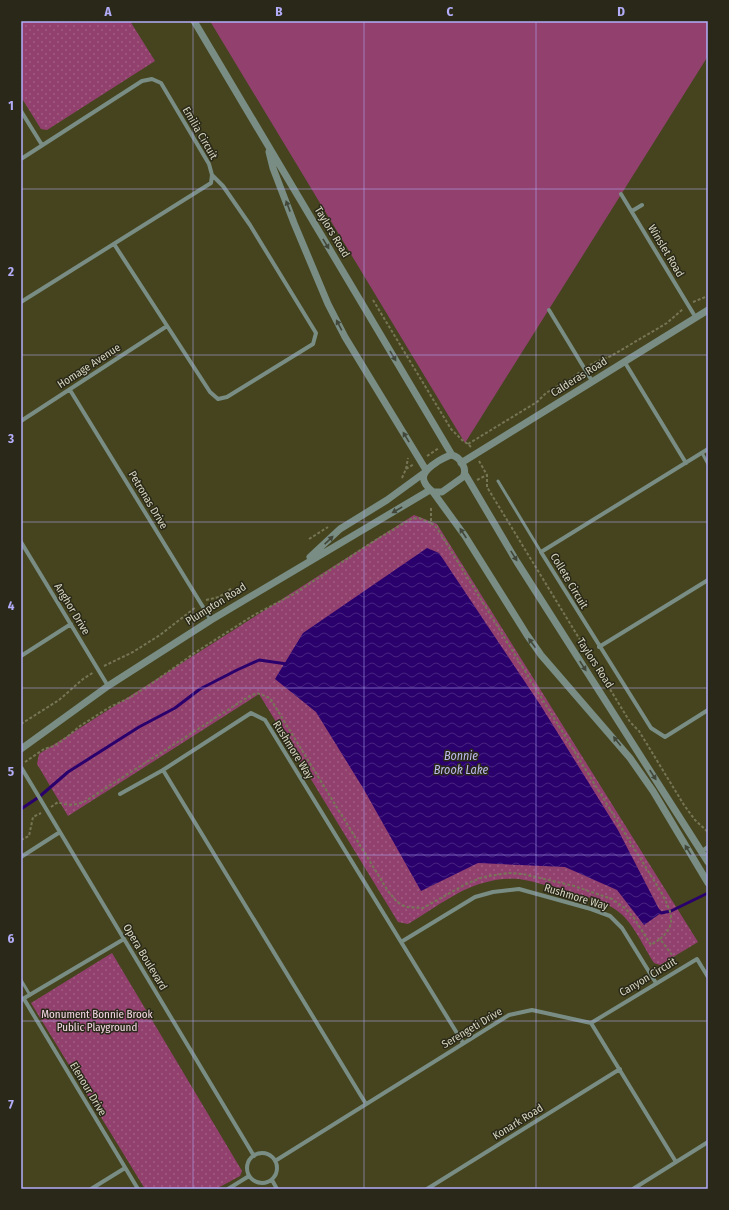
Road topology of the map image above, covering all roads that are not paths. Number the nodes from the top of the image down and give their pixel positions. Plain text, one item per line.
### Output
1 (194, 21) edge
2 (21, 111) edge
3 (267, 144) junction
4 (42, 145) junction
5 (21, 159) edge
6 (212, 175) junction
7 (621, 194) dead end
8 (642, 205) dead end
9 (632, 211) junction
10 (114, 244) junction
11 (21, 302) edge
12 (549, 310) dead end
13 (708, 310) edge
14 (696, 318) junction
15 (167, 326) junction
16 (624, 362) junction
17 (592, 381) junction
18 (70, 390) junction
19 (21, 421) edge
20 (708, 449) edge
21 (702, 453) junction
22 (452, 455) junction
23 (461, 463) junction
24 (686, 463) junction
25 (708, 464) edge
26 (425, 472) junction
27 (465, 474) junction
28 (498, 481) dead end
29 (432, 491) junction
30 (21, 542) edge
31 (541, 552) junction
32 (300, 566) junction
33 (708, 580) edge
34 (211, 620) junction
35 (71, 624) junction
36 (599, 647) junction
37 (21, 656) edge
38 (108, 686) junction
39 (708, 710) edge
40 (21, 749) edge
41 (21, 766) edge
42 (163, 770) junction
43 (120, 794) dead end
44 (60, 832) junction
45 (705, 849) edge
46 (21, 857) edge
47 (708, 862) edge
48 (708, 883) edge
49 (124, 939) junction
50 (401, 942) junction
51 (708, 977) edge
52 (21, 980) edge
53 (656, 983) junction
54 (30, 995) junction
55 (22, 1000) edge
56 (591, 1023) junction
57 (463, 1043) junction
58 (620, 1069) junction
59 (366, 1104) junction
60 (708, 1142) edge
61 (254, 1156) junction
62 (275, 1161) junction
63 (676, 1162) junction
64 (125, 1168) junction
65 (249, 1176) junction
66 (272, 1180) junction
67 (91, 1189) edge
68 (138, 1189) edge
69 (228, 1189) edge
70 (277, 1189) edge
71 (427, 1189) edge
72 (633, 1189) edge

1 - 3 street, Taylors Road
2 - 4 street
3 -> 22 street, Taylors Road
26 -> 3 street
4 - 5 street, Emilia Circuit
4 - 6 street, Emilia Circuit
6 - 10 street, Emilia Circuit
6 - 15 street
7 - 9 street, Winslet Road
8 - 9 street
9 - 14 street, Winslet Road
10 - 11 street, Emilia Circuit
10 - 15 street
12 - 17 street
13 - 14 street, Calderas Road
14 - 16 street, Calderas Road
15 - 18 street, Homage Avenue
16 - 17 street, Calderas Road
16 - 24 street
17 - 23 street, Calderas Road
18 - 19 street, Homage Avenue
18 - 34 street, Petronas Drive
20 - 21 street, Collete Circuit
21 - 24 street, Collete Circuit
21 - 25 lane
22 - 23 street
22 - 26 street
23 - 27 street
24 - 31 street, Collete Circuit
26 - 29 street
32 -> 26 street
27 - 29 street
27 -> 45 street, Taylors Road
28 - 31 lane
29 -> 32 street, Plumpton Road
48 -> 29 street
30 - 35 street, Anghor Drive
31 - 36 street, Collete Circuit
32 - 34 street, Plumpton Road
33 - 36 street
34 - 38 street, Plumpton Road
35 - 37 street
35 - 38 street, Anghor Drive
36 - 39 street, Collete Circuit
38 - 40 street, Plumpton Road
41 - 44 street, Opera Boulevard
42 - 43 street
42 - 50 street, Rushmore Way
42 - 59 street
44 - 46 street
44 - 49 street, Opera Boulevard
45 - 47 street, Taylors Road
49 - 54 street
49 - 61 street, Opera Boulevard
50 - 53 street, Rushmore Way
50 - 57 street
51 - 53 street, Canyon Circuit
52 - 54 lane
53 - 56 street, Canyon Circuit
54 - 55 street
55 - 64 street, Elenour Drive
56 - 57 street, Serengeti Drive
56 - 58 street
57 - 59 street, Serengeti Drive
58 - 63 street
58 - 71 street, Konark Road
59 - 62 street, Serengeti Drive
60 - 63 street
61 - 62 street
61 - 65 street
62 - 66 street
63 - 72 street
64 - 67 street
64 - 68 street, Elenour Drive
65 - 66 street
65 - 69 street
66 - 70 street

